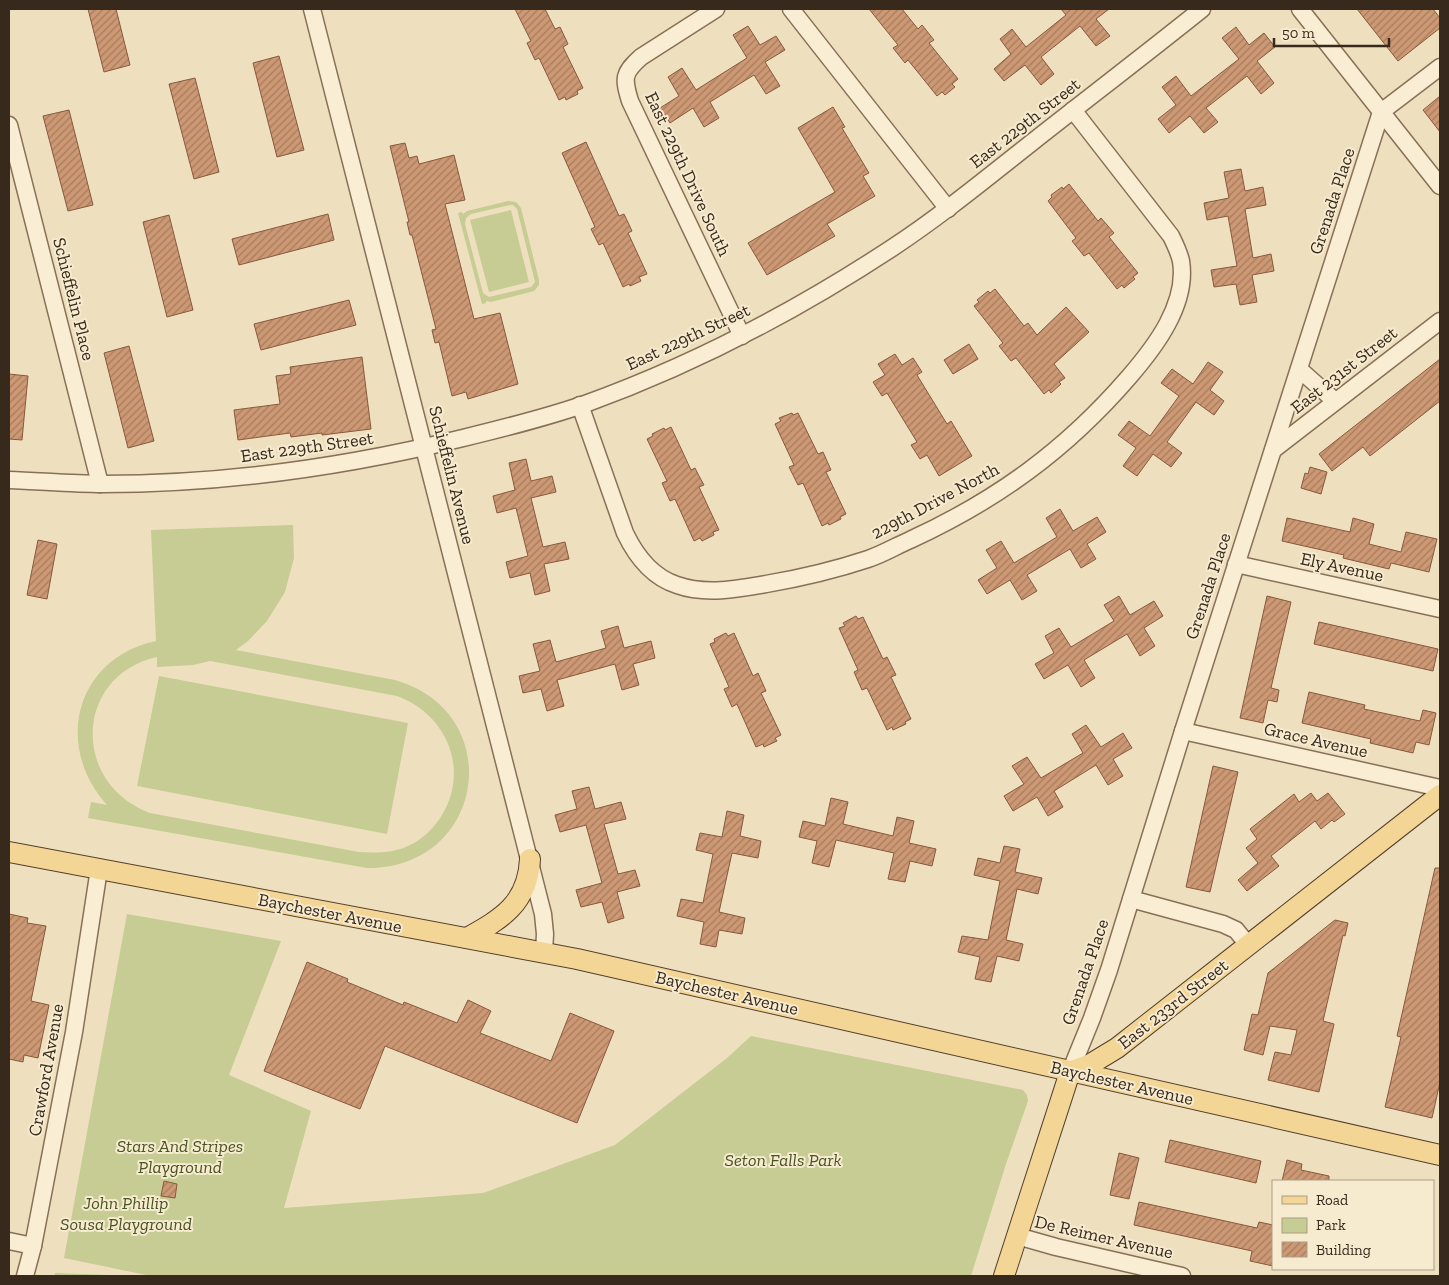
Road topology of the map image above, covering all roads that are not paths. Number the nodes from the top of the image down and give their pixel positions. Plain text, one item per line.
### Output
1 (312, 9) edge
2 (716, 9) edge
3 (791, 9) edge
4 (1202, 9) edge
5 (1300, 9) edge
6 (1440, 67) edge
7 (1073, 110) junction
8 (1382, 112) junction
9 (9, 125) edge
10 (1440, 186) edge
11 (948, 209) junction
12 (1440, 321) edge
13 (742, 336) junction
14 (1299, 369) junction
15 (1335, 402) junction
16 (580, 405) junction
17 (424, 448) junction
18 (1273, 450) junction
19 (9, 480) edge
20 (100, 484) junction
21 (1236, 564) junction
22 (1440, 609) edge
23 (1183, 731) junction
24 (1440, 788) edge
25 (1440, 795) edge
26 (9, 852) edge
27 (530, 859) junction
28 (99, 869) junction
29 (1131, 899) junction
30 (466, 938) junction
31 (1249, 946) junction
32 (544, 953) junction
33 (1070, 1072) junction
34 (1440, 1155) edge
35 (1017, 1236) junction
36 (9, 1241) edge
37 (33, 1246) junction
38 (26, 1276) edge
39 (1004, 1276) edge
40 (1182, 1276) edge

1 - 17 street, Schieffelin Avenue
2 - 13 street, East 229th Drive South
3 - 11 street
4 - 7 street, East 229th Street
5 - 8 street
6 - 8 street
7 - 11 street, East 229th Street
7 - 16 street, 229th Drive North
8 - 10 street
8 - 14 street, Grenada Place
9 - 20 street, Schieffelin Place
11 - 13 street, East 229th Street
12 - 15 street, East 231st Street
13 - 16 street, East 229th Street
14 - 15 street
14 - 18 street, Grenada Place
15 - 18 street, East 231st Street
16 - 17 street, East 229th Street
17 - 20 street, East 229th Street
17 - 27 street, Schieffelin Avenue
18 - 21 street, Grenada Place
19 - 20 street, East 229th Street
21 - 22 street, Ely Avenue
21 - 23 street, Grenada Place
23 - 24 street, Grace Avenue
23 - 29 street, Grenada Place
25 - 31 main road, East 233rd Street
26 - 28 main road, Baychester Avenue
27 - 30 main road
27 - 32 street, Schieffelin Avenue
28 - 30 main road, Baychester Avenue
28 - 37 street, Crawford Avenue
29 - 31 street
29 - 33 street, Grenada Place
30 - 32 main road, Baychester Avenue
31 - 33 main road, East 233rd Street
32 - 33 main road, Baychester Avenue
33 - 34 main road, Baychester Avenue
33 - 35 main road
35 - 39 main road
35 - 40 street, De Reimer Avenue
36 - 37 street
37 - 38 street, Crawford Avenue

